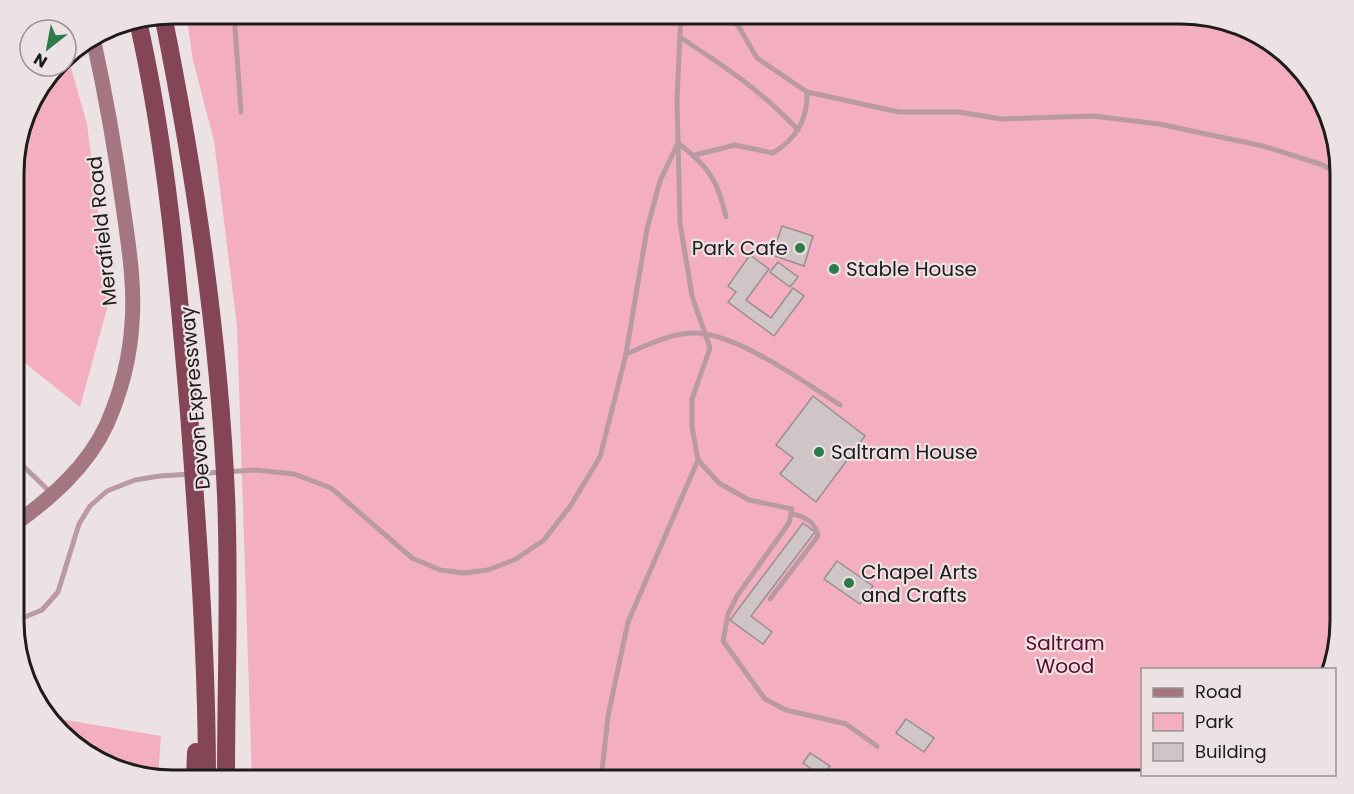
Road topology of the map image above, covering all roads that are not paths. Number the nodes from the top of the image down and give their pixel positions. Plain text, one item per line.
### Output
1 (165, 24) edge
2 (235, 24) edge
3 (681, 24) edge
4 (736, 24) edge
5 (140, 28) edge
6 (681, 38) junction
7 (95, 47) edge
8 (807, 92) junction
9 (241, 111) dead end
10 (798, 130) junction
11 (678, 143) junction
12 (694, 156) junction
13 (1330, 169) edge
14 (726, 217) dead end
15 (705, 333) junction
16 (626, 354) junction
17 (840, 405) dead end
18 (698, 460) junction
19 (24, 467) edge
20 (52, 494) junction
21 (792, 514) junction
22 (24, 517) edge
23 (770, 599) dead end
24 (203, 615) junction
25 (24, 617) edge
26 (877, 746) dead end
27 (195, 770) edge
28 (207, 770) edge
29 (226, 770) edge
30 (602, 770) edge

1 - 29 highway, Devon Expressway
2 - 9 lane
3 - 6 lane
4 - 8 lane
5 - 24 highway, Devon Expressway
6 - 10 lane
6 - 11 lane
7 - 20 street, Merafield Road
8 - 10 lane
8 - 13 lane
10 - 12 lane
11 - 12 lane
11 - 15 lane
11 - 16 lane
12 - 14 lane
15 - 16 lane
15 - 17 lane
15 - 18 lane
16 - 25 lane
18 - 21 lane
18 - 30 lane
19 - 20 lane
20 - 22 street, Merafield Road
21 - 23 lane
21 - 26 lane
24 - 27 highway
24 - 28 highway, Devon Expressway

